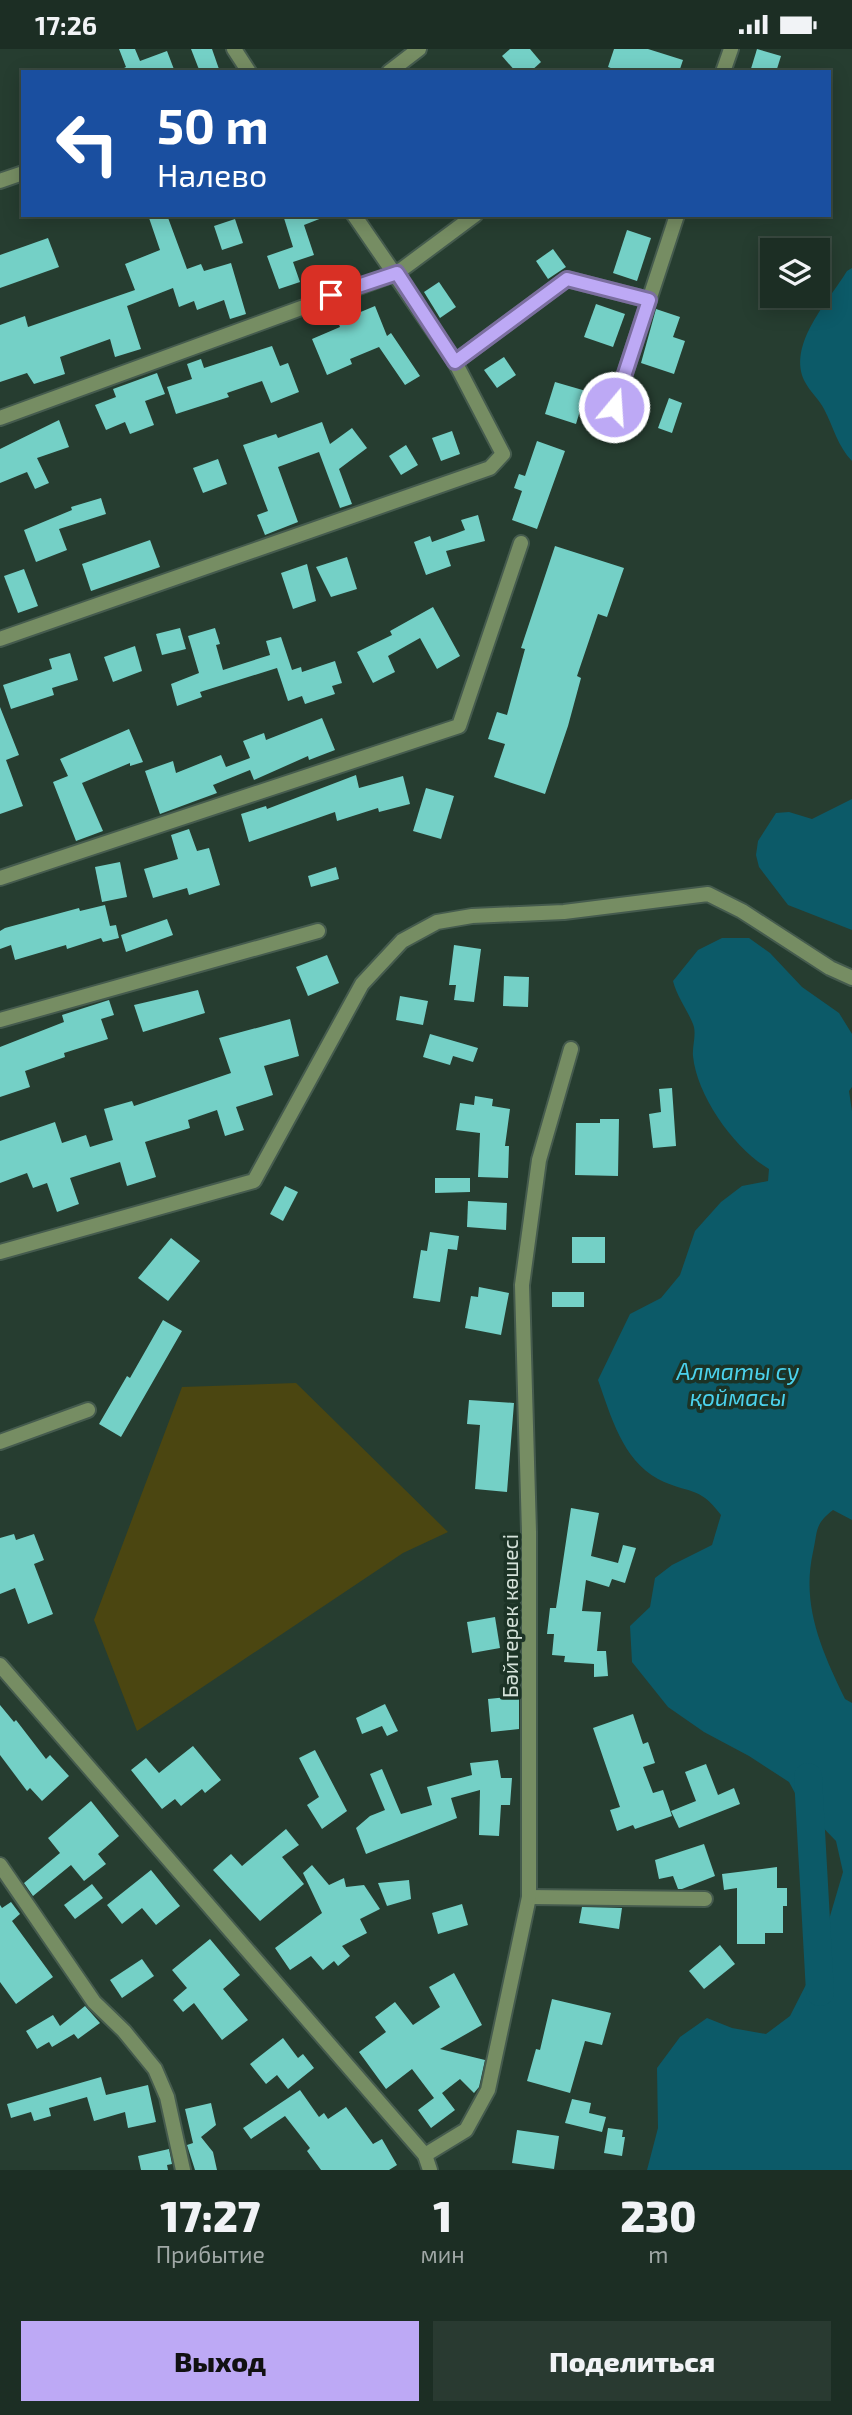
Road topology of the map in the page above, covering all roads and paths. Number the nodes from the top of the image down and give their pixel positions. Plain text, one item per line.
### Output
1 (234, 49) edge
2 (419, 49) edge
3 (731, 49) edge
4 (248, 70) edge
5 (392, 70) edge
6 (724, 70) edge
7 (21, 174) edge
8 (0, 181) edge
9 (355, 217) edge
10 (472, 217) edge
11 (676, 217) edge
12 (397, 273) junction
13 (649, 300) junction
14 (455, 362) junction
15 (614, 407) dead end
16 (0, 418) edge
17 (521, 543) dead end
18 (0, 639) edge
19 (0, 878) edge
20 (318, 931) dead end
21 (852, 978) edge
22 (0, 1020) edge
23 (570, 1049) dead end
24 (0, 1252) edge
25 (88, 1410) dead end
26 (0, 1442) edge
27 (0, 1665) edge
28 (0, 1864) edge
29 (529, 1897) junction
30 (705, 1899) dead end
31 (425, 2155) junction
32 (183, 2170) edge
33 (430, 2170) edge

1 - 4 street
2 - 5 street
3 - 6 street
7 - 8 street
9 - 12 street
10 - 12 street
11 - 13 street
12 - 14 street
12 - 16 street
13 - 14 street
13 - 15 street
14 - 18 street
17 - 19 street
20 - 22 street
21 - 24 street
23 - 29 street, Бәйтерек көшесі
25 - 26 street
27 - 31 street
28 - 32 street
29 - 30 street
29 - 31 street, Бәйтерек көшесі
31 - 33 street

